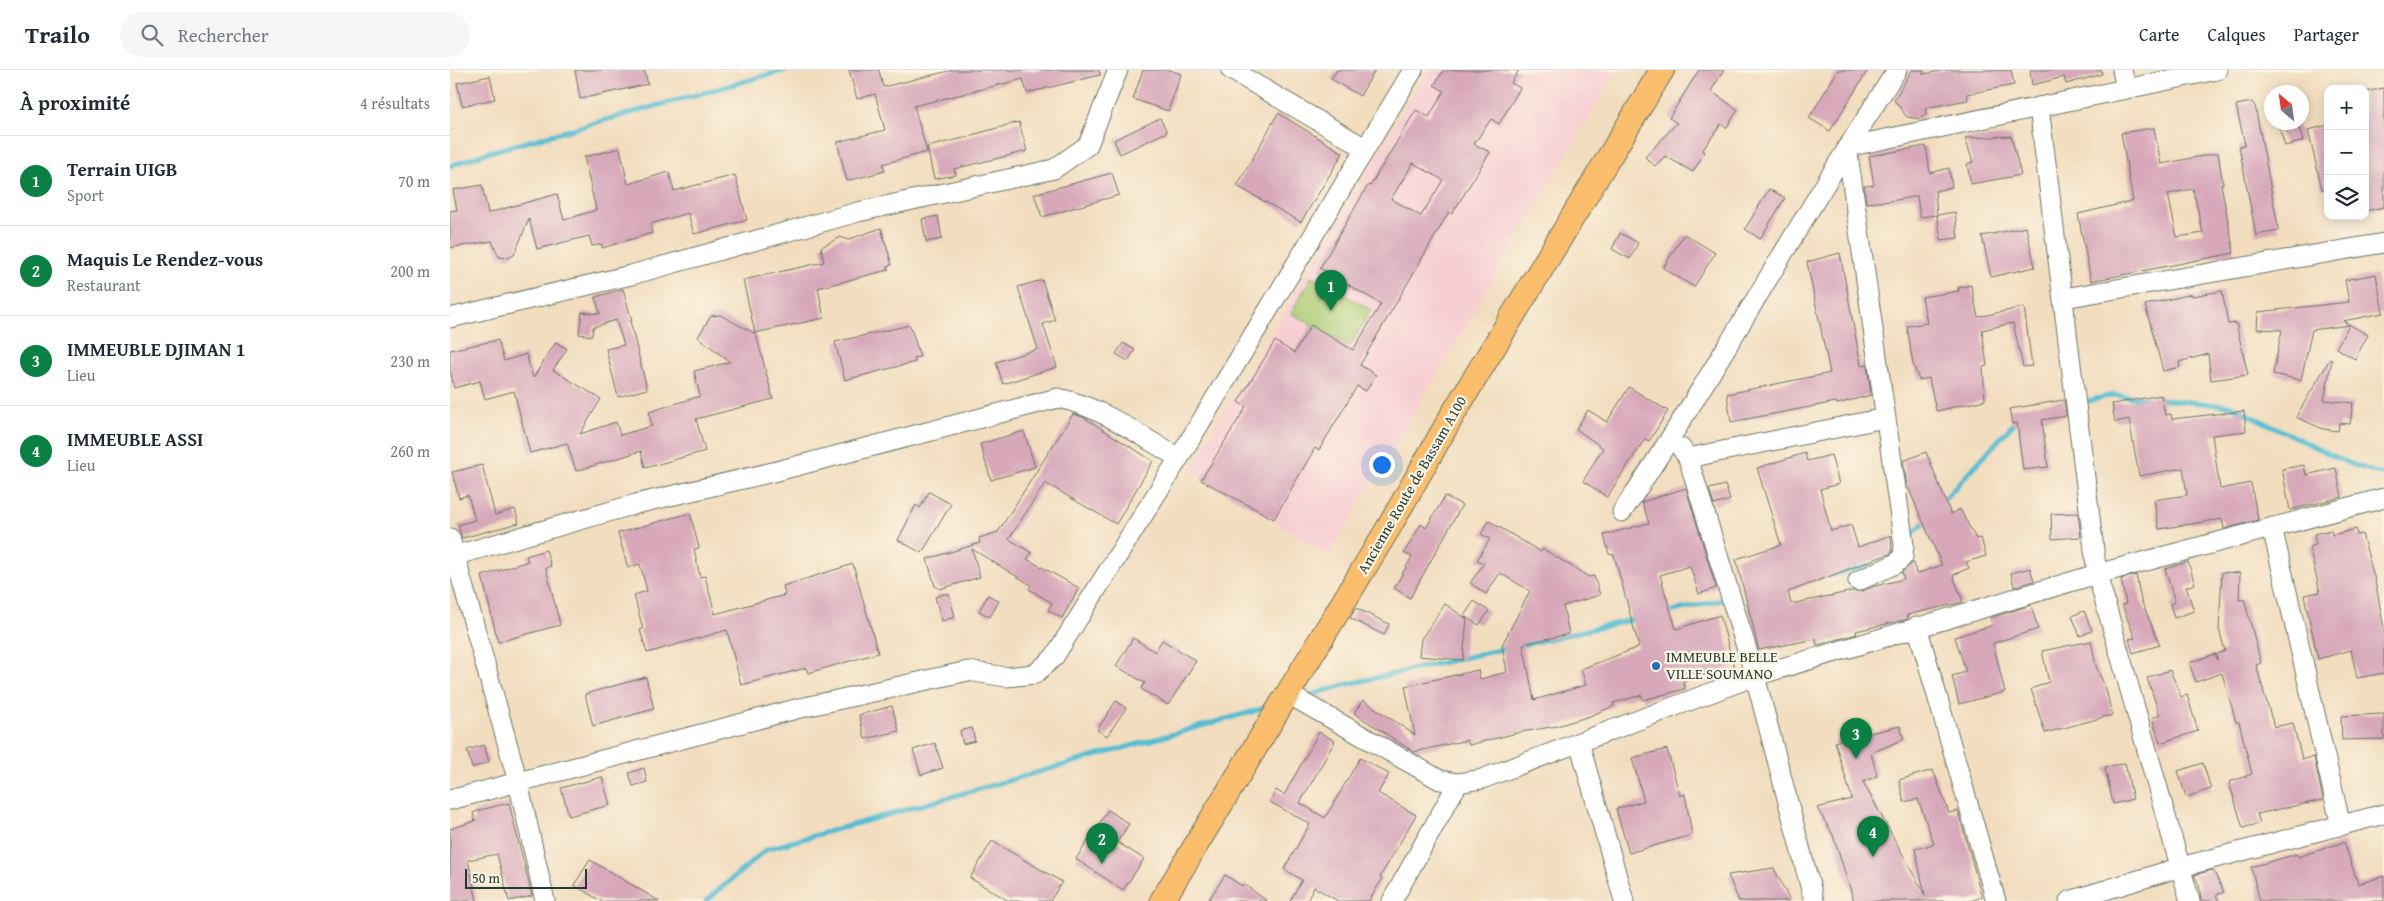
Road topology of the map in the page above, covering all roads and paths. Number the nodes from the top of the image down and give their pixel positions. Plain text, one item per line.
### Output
1 (1118, 70) edge
2 (1231, 70) edge
3 (1413, 70) edge
4 (1662, 70) edge
5 (1897, 70) edge
6 (2122, 70) edge
7 (2218, 70) edge
8 (2126, 89) junction
9 (2038, 107) junction
10 (1847, 146) junction
11 (1365, 148) junction
12 (2384, 242) edge
13 (2064, 298) junction
14 (450, 318) edge
15 (1885, 418) junction
16 (1673, 435) junction
17 (1179, 458) junction
18 (1688, 458) junction
19 (2384, 498) edge
20 (1622, 512) dead end
21 (2272, 527) junction
22 (452, 550) edge
23 (2097, 574) junction
24 (1858, 581) dead end
25 (1917, 626) junction
26 (1755, 676) junction
27 (1288, 694) junction
28 (1579, 742) junction
29 (518, 782) junction
30 (1458, 783) junction
31 (450, 800) edge
32 (2384, 814) edge
33 (2342, 826) junction
34 (2181, 867) junction
35 (545, 901) edge
36 (1162, 901) edge
37 (1392, 901) edge
38 (1624, 901) edge
39 (1814, 901) edge
40 (1996, 901) edge
41 (2069, 901) edge
42 (2190, 901) edge

1 - 14 street
2 - 11 street
3 - 11 street
4 - 27 main road, Ancienne Route de Bassam A100
5 - 10 street
6 - 8 street
7 - 8 street
8 - 9 street
9 - 10 street
9 - 13 street
10 - 15 street
10 - 16 street
11 - 17 street
12 - 13 street
13 - 23 street
15 - 18 street
15 - 24 street
16 - 18 street
16 - 20 street
17 - 22 street
17 - 29 street
18 - 26 street
19 - 21 street
21 - 23 street
21 - 33 street
22 - 29 street
23 - 25 street
23 - 34 street
25 - 26 street
25 - 40 street
26 - 28 street
26 - 39 street
27 - 30 street
27 - 36 main road, Ancienne Route de Bassam A100
28 - 30 street
28 - 38 street
29 - 31 street
29 - 35 street
30 - 37 street
32 - 33 street
33 - 34 street
34 - 41 street
34 - 42 street

